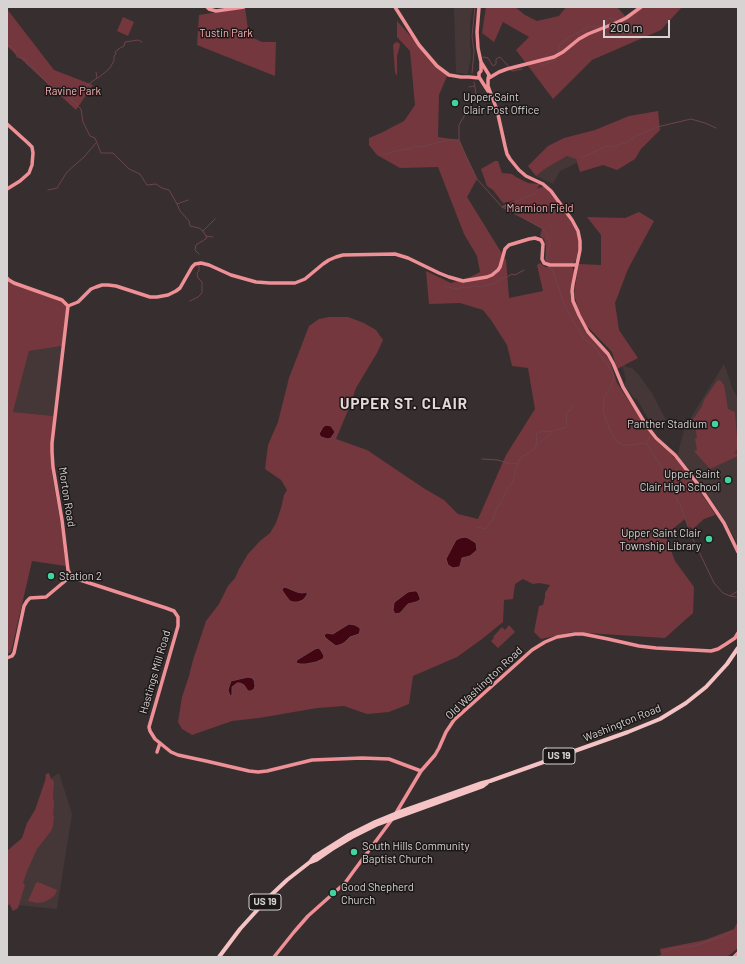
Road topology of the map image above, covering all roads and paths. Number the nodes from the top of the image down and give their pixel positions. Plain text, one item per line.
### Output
1 (207, 7) edge
2 (244, 7) edge
3 (395, 7) edge
4 (479, 7) edge
5 (640, 7) edge
6 (481, 62) junction
7 (487, 71) junction
8 (480, 72) junction
9 (499, 72) junction
10 (468, 77) junction
11 (488, 78) junction
12 (481, 80) junction
13 (491, 94) junction
14 (7, 124) edge
15 (7, 189) edge
16 (577, 265) junction
17 (7, 278) edge
18 (68, 306) junction
19 (738, 552) edge
20 (71, 576) junction
21 (738, 633) edge
22 (738, 648) edge
23 (7, 658) edge
24 (160, 743) junction
25 (157, 752) dead end
26 (421, 771) junction
27 (490, 781) junction
28 (397, 813) junction
29 (393, 818) junction
30 (310, 862) junction
31 (738, 953) edge
32 (219, 957) edge
33 (274, 957) edge
34 (734, 957) edge

1 - 2 street
3 - 10 street
4 - 6 street
5 - 9 street
6 - 7 street
6 - 8 street
7 - 8 street
7 - 9 street
7 - 11 street
8 - 10 street
8 - 12 street
9 - 11 street
10 - 12 street
11 - 12 street
11 - 13 street
12 - 13 street
13 - 16 street
14 - 15 street
16 - 18 street
16 - 19 street
17 - 18 street
18 - 20 street, Morton Road
20 - 23 street
20 - 24 street, Hastings Mill Road
21 - 26 street, Old Washington Road
22 - 27 main road, Washington Road / US 19
24 - 25 street
24 - 26 street, Hastings Mill Road
26 - 28 street, Old Washington Road
27 - 28 main road, Washington Road / US 19
27 - 29 main road, Washington Road / US 19
28 - 29 street, Old Washington Road
28 - 30 main road, Washington Road / US 19
29 - 30 main road, Washington Road / US 19
29 - 33 street, Old Washington Road
30 - 32 main road, Washington Road / US 19
31 - 34 street

